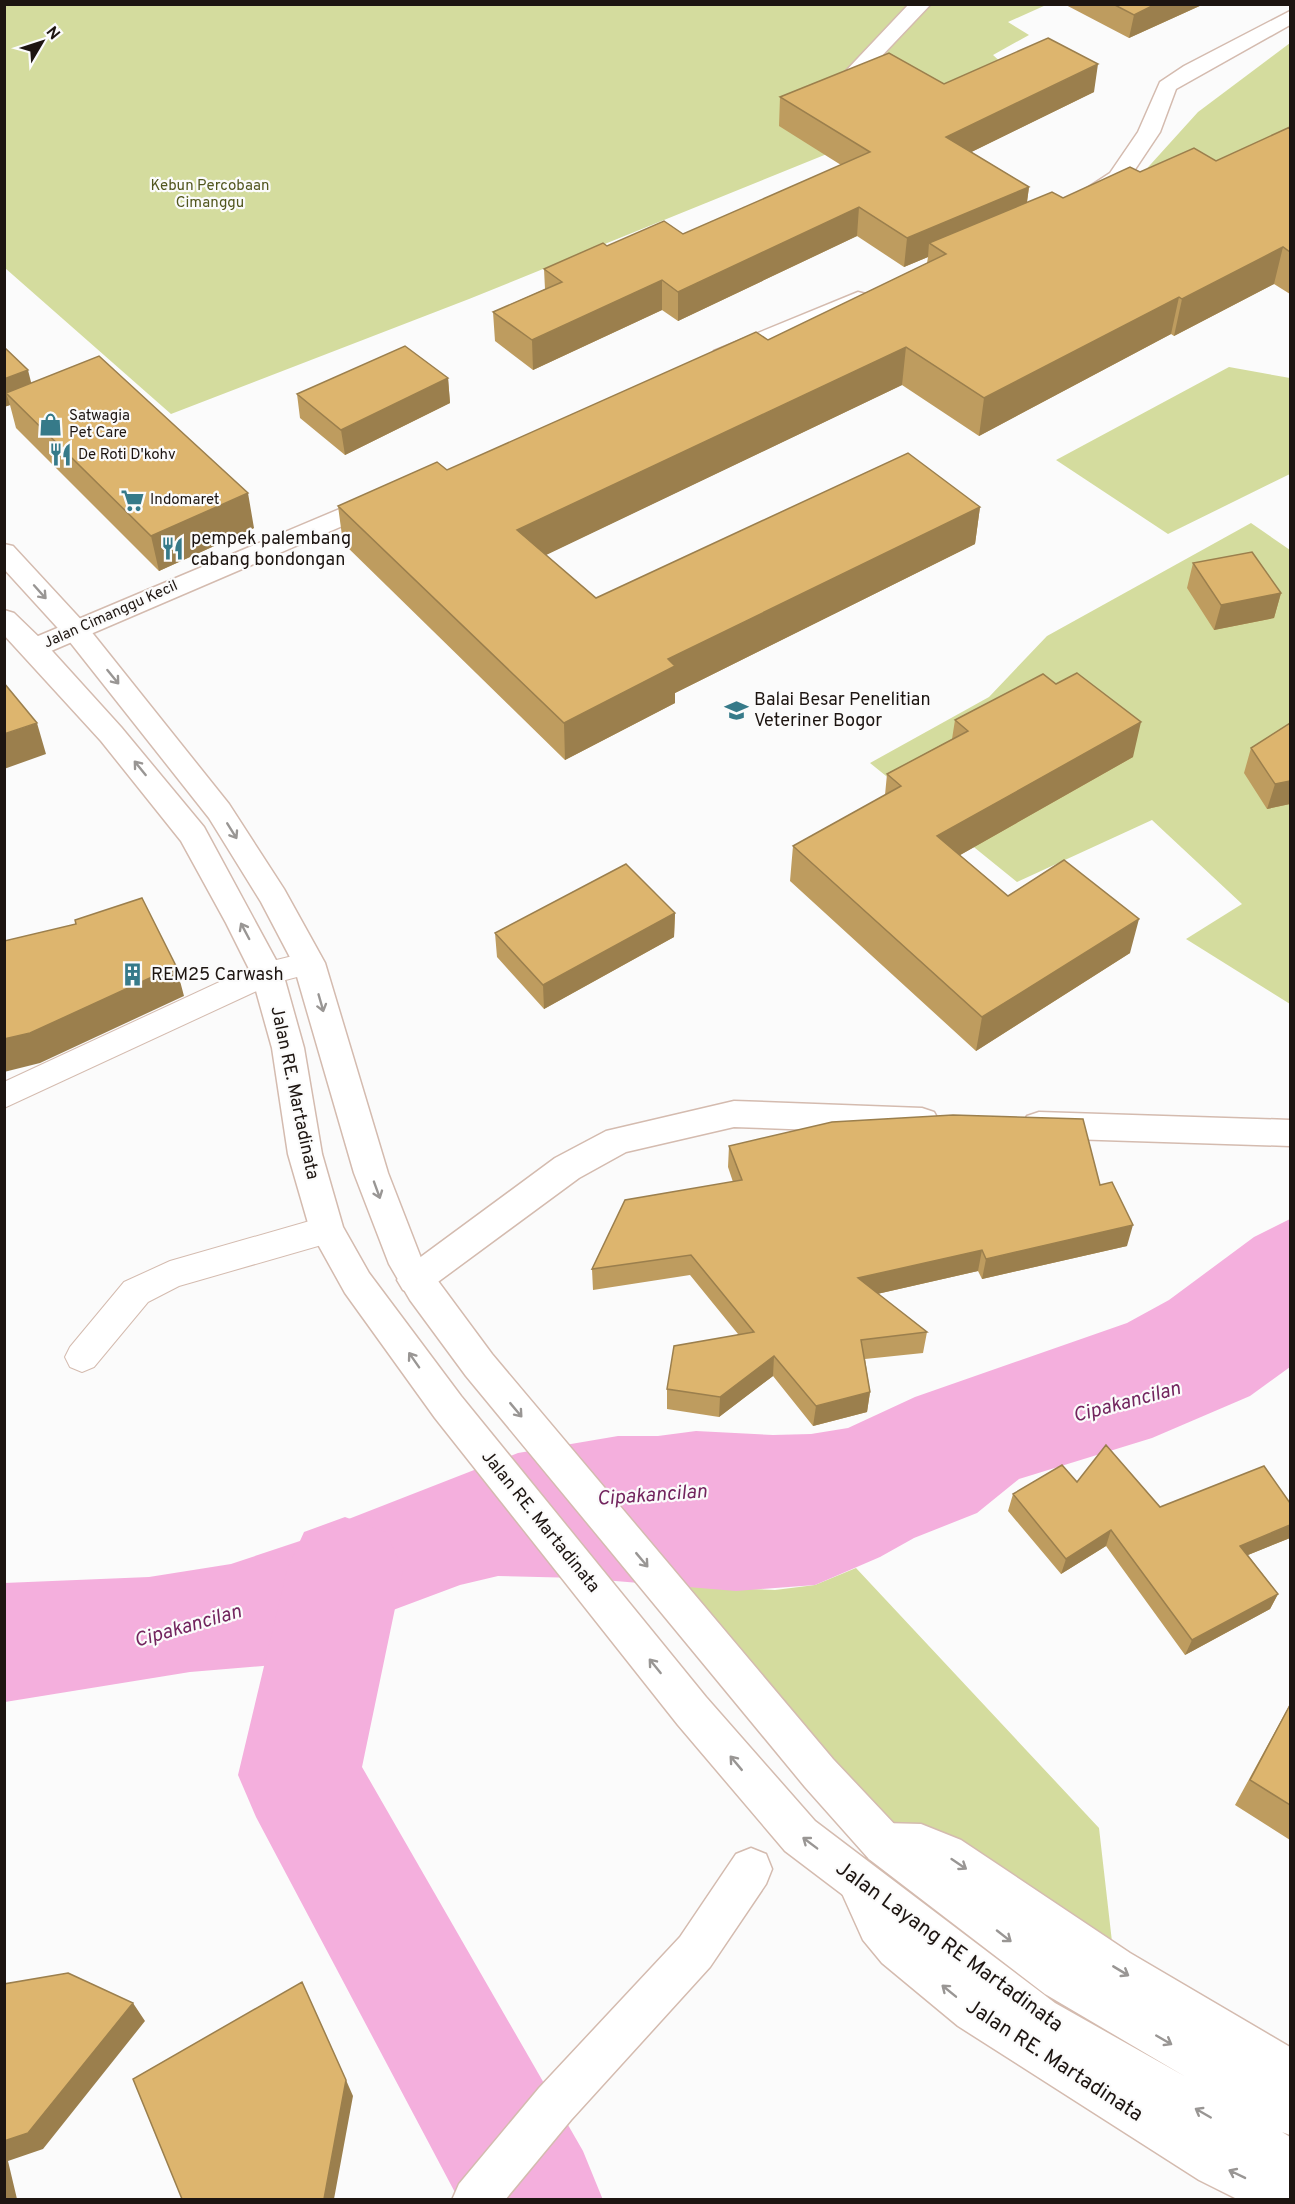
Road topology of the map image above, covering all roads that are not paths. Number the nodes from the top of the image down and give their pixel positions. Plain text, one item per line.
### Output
1 (921, 4) edge
2 (1290, 17) edge
3 (849, 79) edge
4 (1067, 209) edge
5 (875, 291) edge
6 (701, 365) edge
7 (406, 489) edge
8 (4, 552) edge
9 (4, 620) edge
10 (76, 631) junction
11 (34, 648) junction
12 (309, 963) junction
13 (267, 973) junction
14 (4, 1096) edge
15 (947, 1121) edge
16 (1006, 1124) edge
17 (1290, 1133) edge
18 (327, 1230) junction
19 (415, 1280) junction
20 (82, 1357) dead end
21 (773, 1808) joint
22 (884, 1844) junction
23 (751, 1869) dead end
24 (857, 1879) junction
25 (1290, 2072) edge
26 (1290, 2113) edge
27 (1290, 2162) edge
28 (475, 2199) edge
29 (1290, 2199) edge

1 - 3 main road
2 - 4 main road
5 - 6 main road
7 - 10 main road, Jalan Cimanggu Kecil
8 -> 10 main road
9 - 11 main road, Jalan RE. Martadinata
10 - 11 main road, Jalan Cimanggu Kecil
10 -> 12 main road
13 -> 11 main road, Jalan RE. Martadinata
12 - 13 lane
12 -> 19 main road
13 - 14 lane
13 - 18 main road, Jalan RE. Martadinata
15 - 19 main road
16 - 17 main road
18 - 20 lane
21 -> 18 main road, Jalan RE. Martadinata
19 -> 22 main road, Jalan Layang RE Martadinata
24 -> 21 main road, Jalan Layang RE Martadinata
22 -> 25 main road
22 -> 26 main road, Jalan Layang RE Martadinata
23 - 28 main road
27 -> 24 main road, Jalan Layang RE Martadinata
29 -> 24 main road, Jalan RE. Martadinata

